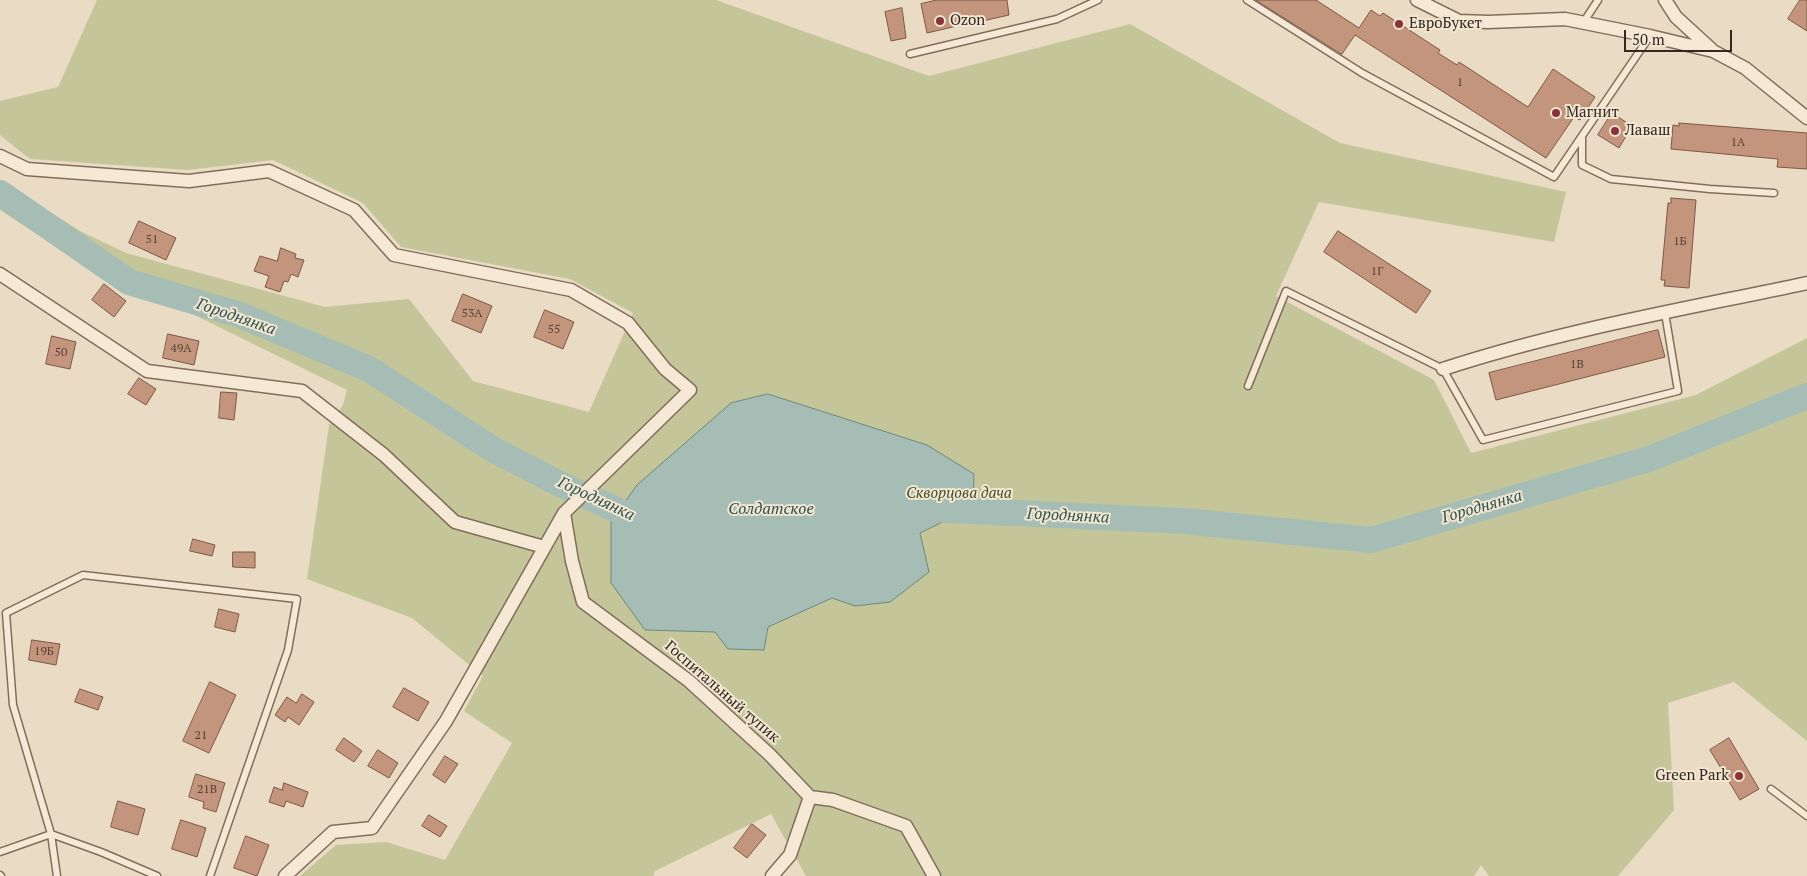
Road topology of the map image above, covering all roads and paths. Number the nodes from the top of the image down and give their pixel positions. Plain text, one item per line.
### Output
1 (1098, 0) edge
2 (1247, 0) edge
3 (1417, 0) edge
4 (1598, 0) edge
5 (1665, 0) edge
6 (1583, 23) junction
7 (1650, 36) junction
8 (1713, 51) junction
9 (910, 54) dead end
10 (1807, 118) edge
11 (1582, 136) junction
12 (0, 156) edge
13 (1774, 193) dead end
14 (0, 274) edge
15 (1807, 283) edge
16 (1665, 313) junction
17 (1443, 369) junction
18 (1248, 386) dead end
19 (564, 513) junction
20 (544, 548) junction
21 (1771, 789) dead end
22 (810, 797) junction
23 (1807, 816) edge
24 (51, 834) junction
25 (0, 852) edge
26 (57, 876) edge
27 (157, 876) edge
28 (210, 876) edge
29 (285, 876) edge
30 (772, 876) edge
31 (934, 876) edge

1 - 9 lane
2 - 11 lane
3 - 6 street
4 - 6 lane
5 - 8 street
6 - 7 street
7 - 8 street
7 - 11 lane
8 - 10 street
11 - 13 lane
12 - 19 street
14 - 20 street
15 - 16 street
16 - 17 street
16 - 17 lane
17 - 18 lane
19 - 20 street
19 - 22 street, Госпитальный тупик
20 - 29 street
21 - 23 lane
22 - 30 street
22 - 31 street
24 - 25 lane
24 - 26 lane
24 - 27 lane
24 - 28 lane

